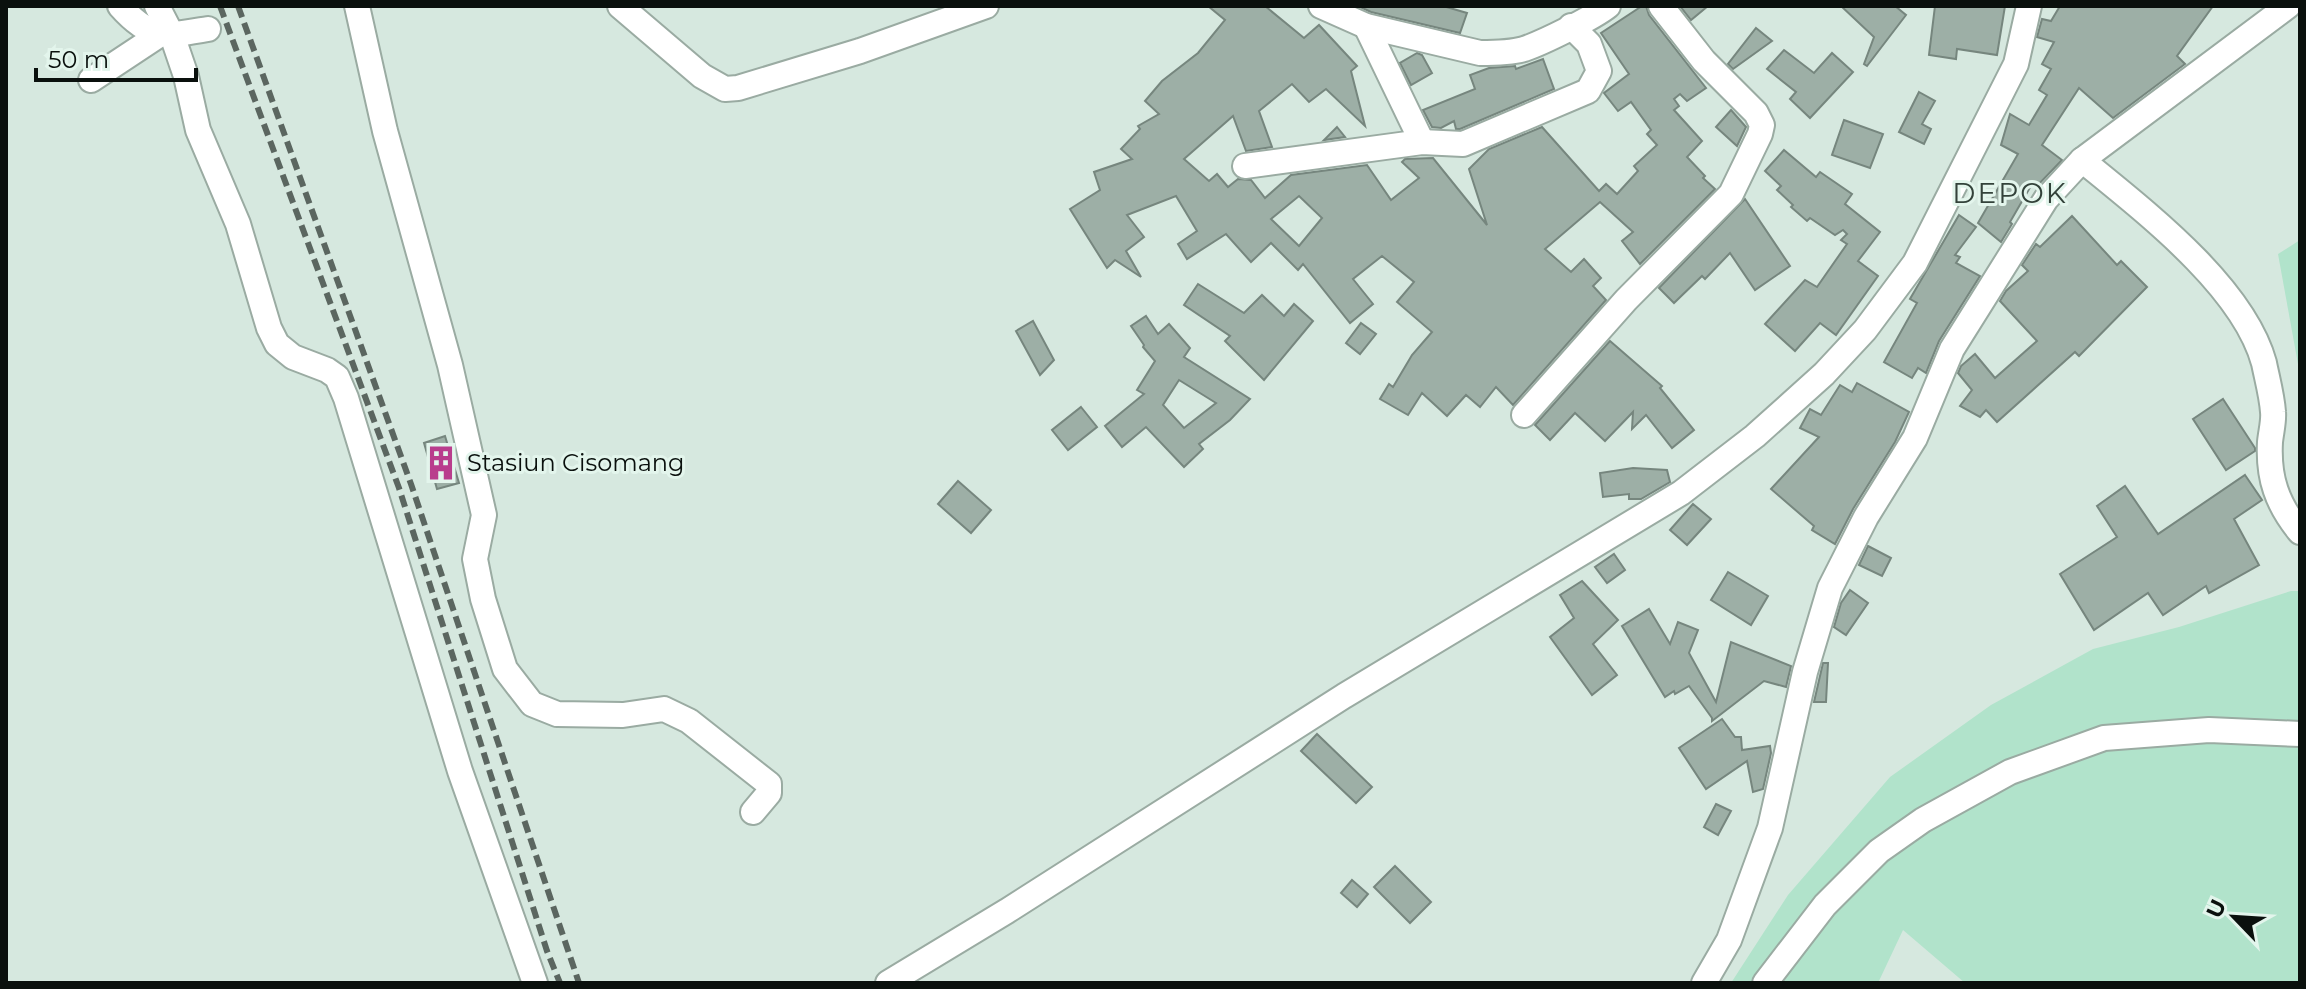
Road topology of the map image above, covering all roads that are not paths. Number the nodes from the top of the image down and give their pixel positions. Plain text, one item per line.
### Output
1 (120, 6) edge
2 (157, 6) edge
3 (357, 6) edge
4 (620, 6) edge
5 (986, 6) edge
6 (1321, 6) edge
7 (1608, 6) edge
8 (1661, 6) edge
9 (2029, 6) edge
10 (2288, 6) edge
11 (1366, 26) junction
12 (1571, 26) junction
13 (208, 29) dead end
14 (165, 35) junction
15 (91, 80) dead end
16 (1422, 142) junction
17 (2082, 160) junction
18 (1245, 166) dead end
19 (1524, 415) dead end
20 (2300, 532) edge
21 (2300, 734) edge
22 (753, 812) dead end
23 (535, 983) edge
24 (888, 983) edge
25 (1704, 983) edge
26 (1765, 983) edge

1 - 14 street
2 - 14 street
3 - 22 street
4 - 5 street
6 - 11 street
7 - 12 street
8 - 19 street
9 - 24 street
10 - 17 street
11 - 12 street
11 - 16 street
12 - 16 street
13 - 14 street
14 - 15 street
14 - 23 street
16 - 18 street
17 - 20 street
17 - 25 street
21 - 26 street

